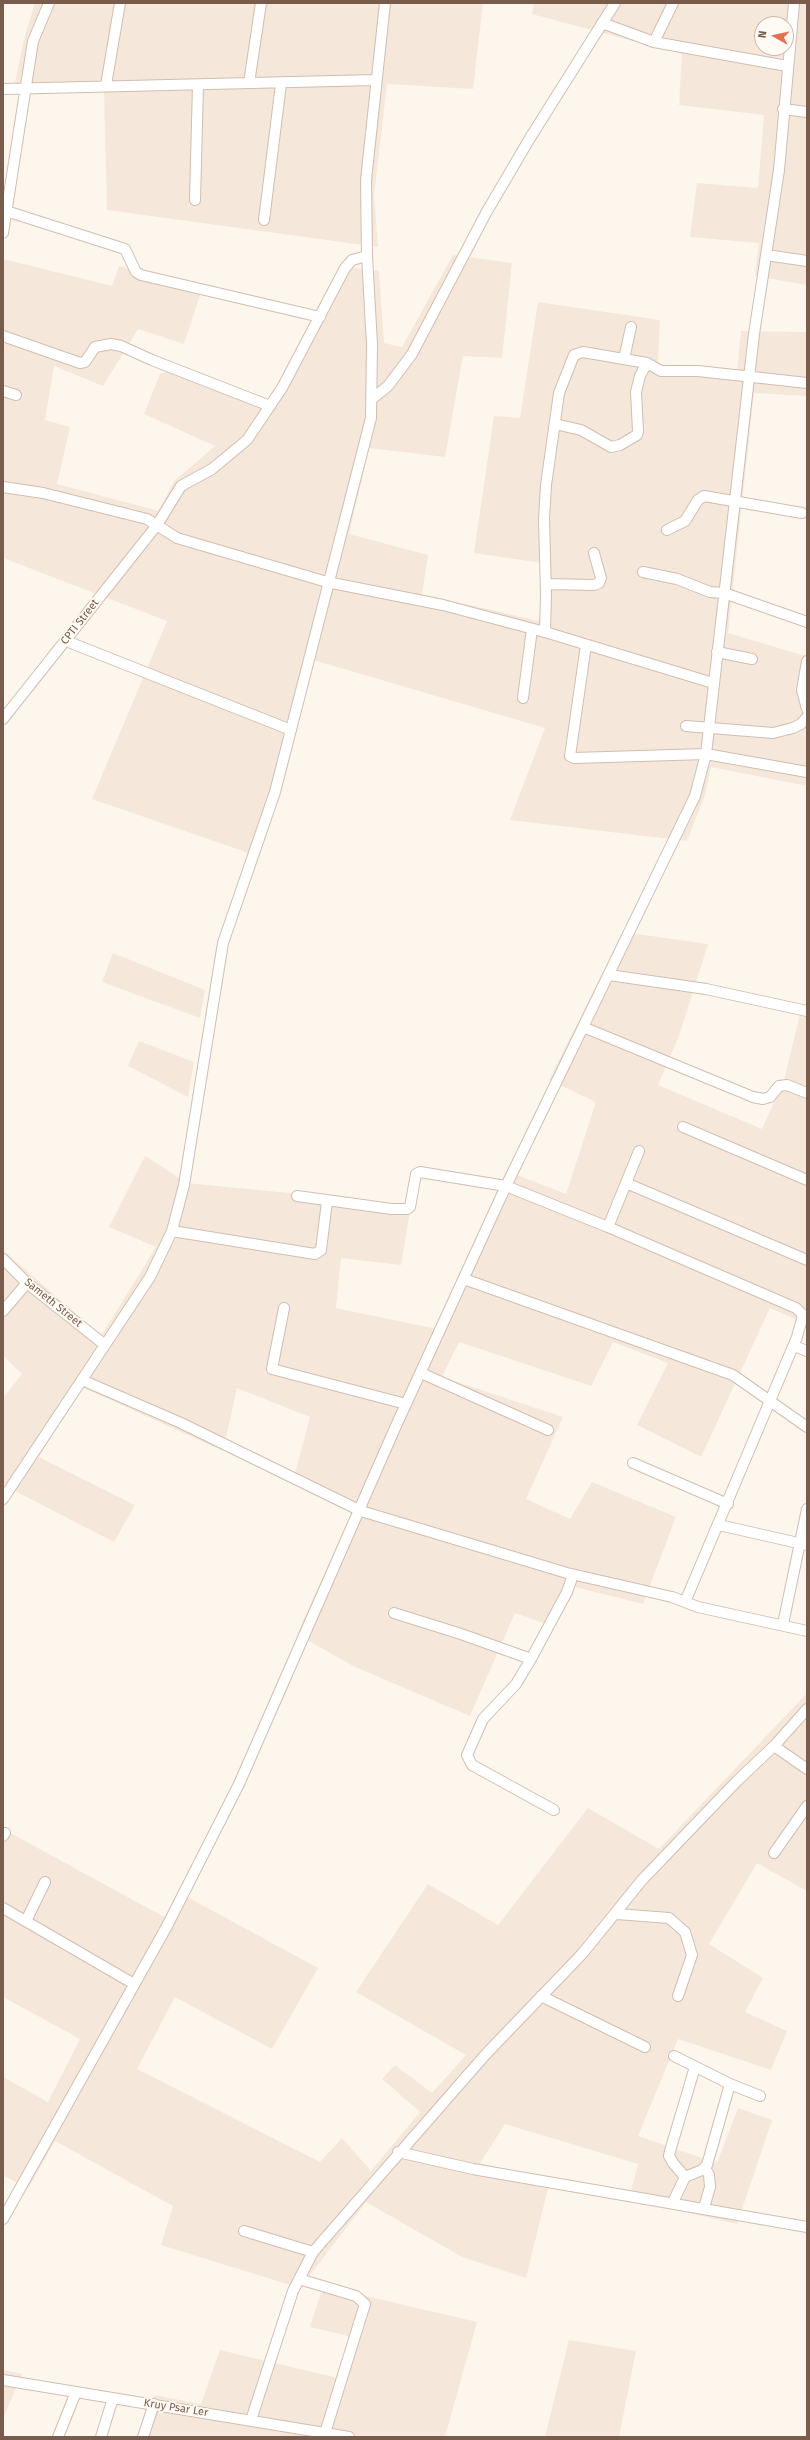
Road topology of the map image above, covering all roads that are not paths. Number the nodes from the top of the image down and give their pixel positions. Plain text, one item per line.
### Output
1 (49, 3) edge
2 (120, 3) edge
3 (261, 3) edge
4 (385, 3) edge
5 (615, 3) edge
6 (673, 3) edge
7 (794, 3) edge
8 (602, 23) junction
9 (654, 42) junction
10 (787, 66) junction
11 (376, 80) junction
12 (249, 83) junction
13 (281, 84) junction
14 (106, 85) junction
15 (198, 85) junction
16 (26, 87) junction
17 (3, 88) edge
18 (783, 109) junction
19 (807, 112) edge
20 (195, 200) dead end
21 (5, 210) edge
22 (264, 220) dead end
23 (3, 233) edge
24 (766, 255) junction
25 (367, 256) junction
26 (807, 261) edge
27 (320, 317) junction
28 (631, 327) dead end
29 (3, 336) edge
30 (624, 359) junction
31 (648, 363) junction
32 (749, 377) junction
33 (807, 383) edge
34 (3, 391) edge
35 (16, 395) dead end
36 (373, 398) junction
37 (270, 406) junction
38 (554, 424) junction
39 (3, 487) edge
40 (734, 500) junction
41 (802, 513) dead end
42 (157, 525) junction
43 (667, 530) dead end
44 (594, 553) dead end
45 (643, 572) dead end
46 (327, 582) junction
47 (546, 584) junction
48 (724, 593) junction
49 (807, 622) edge
50 (532, 629) junction
51 (545, 632) junction
52 (66, 641) junction
53 (586, 645) junction
54 (717, 652) junction
55 (752, 659) dead end
56 (807, 661) edge
57 (713, 683) junction
58 (523, 698) dead end
59 (807, 709) edge
60 (807, 717) edge
61 (3, 719) edge
62 (686, 726) dead end
63 (709, 728) junction
64 (292, 730) junction
65 (706, 754) junction
66 (807, 772) edge
67 (609, 975) junction
68 (807, 1011) edge
69 (583, 1027) junction
70 (807, 1093) edge
71 (683, 1127) dead end
72 (638, 1151) dead end
73 (807, 1180) edge
74 (626, 1183) junction
75 (506, 1186) junction
76 (297, 1196) dead end
77 (327, 1201) junction
78 (608, 1228) junction
79 (172, 1231) junction
80 (3, 1259) edge
81 (807, 1260) edge
82 (464, 1279) junction
83 (27, 1283) junction
84 (284, 1308) dead end
85 (3, 1311) edge
86 (105, 1346) junction
87 (794, 1346) junction
88 (807, 1351) edge
89 (421, 1373) junction
90 (82, 1380) junction
91 (770, 1402) junction
92 (406, 1404) junction
93 (807, 1427) edge
94 (548, 1430) dead end
95 (633, 1463) dead end
96 (3, 1499) edge
97 (728, 1504) junction
98 (807, 1509) edge
99 (361, 1511) junction
100 (719, 1525) junction
101 (804, 1544) edge
102 (573, 1574) junction
103 (685, 1602) junction
104 (394, 1613) dead end
105 (783, 1624) junction
106 (807, 1631) edge
107 (530, 1660) junction
108 (807, 1709) edge
109 (774, 1746) junction
110 (807, 1769) edge
111 (807, 1806) edge
112 (554, 1810) dead end
113 (774, 1853) dead end
114 (45, 1882) dead end
115 (3, 1908) edge
116 (617, 1914) junction
117 (26, 1921) junction
118 (134, 1984) junction
119 (541, 1996) junction
120 (678, 1996) dead end
121 (645, 2047) dead end
122 (674, 2056) dead end
123 (695, 2067) junction
124 (730, 2084) junction
125 (760, 2096) dead end
126 (398, 2152) junction
127 (705, 2168) junction
128 (685, 2177) junction
129 (673, 2202) junction
130 (704, 2208) junction
131 (3, 2219) edge
132 (807, 2227) edge
133 (244, 2231) dead end
134 (313, 2252) junction
135 (299, 2279) junction
136 (3, 2380) edge
137 (76, 2392) junction
138 (113, 2398) junction
139 (154, 2404) junction
140 (251, 2420) junction
141 (325, 2433) junction
142 (58, 2437) edge
143 (101, 2437) edge
144 (143, 2437) edge
145 (350, 2437) edge

1 - 16 street
2 - 14 street
3 - 12 street
4 - 11 street
5 - 8 street
6 - 9 street
7 - 10 street
8 - 9 street
8 - 36 street
9 - 10 street
10 - 18 street
11 - 13 street
11 - 25 street
12 - 13 street
12 - 15 street
13 - 22 street
14 - 15 street
14 - 16 street
15 - 20 street
16 - 17 street
16 - 21 street
18 - 19 street
18 - 24 street
21 - 23 street
21 - 27 street
24 - 26 street
24 - 32 street
25 - 27 street, CPTI Street
25 - 36 street
27 - 37 street, CPTI Street
28 - 30 street
29 - 37 street
30 - 31 street
30 - 38 street
31 - 32 street
31 - 38 street
32 - 33 street
32 - 40 street
34 - 35 street
36 - 46 street
37 - 42 street, CPTI Street
38 - 47 street
39 - 42 street
40 - 41 street
40 - 43 street
40 - 48 street
42 - 46 street
42 - 52 street, CPTI Street
44 - 47 street
45 - 48 street
46 - 50 street
46 - 64 street
47 - 51 street
48 - 49 street
48 - 54 street
50 - 51 street
50 - 58 street
51 - 53 street
52 - 61 street, CPTI Street
52 - 64 street
53 - 57 street
53 - 65 street
54 - 55 street
54 - 57 street
56 - 59 street
57 - 63 street
60 - 63 street
62 - 63 street
63 - 65 street
64 - 79 street
65 - 66 street
65 - 67 street
67 - 68 street
67 - 69 street
69 - 70 street
69 - 75 street
71 - 73 street
72 - 74 street
74 - 78 street
74 - 81 street
75 - 77 street
75 - 78 street
75 - 82 street
76 - 77 street
77 - 79 street
78 - 87 street
79 - 86 street
80 - 83 street, Sameth Street
82 - 89 street
82 - 91 street
83 - 85 street
83 - 86 street, Sameth Street
84 - 92 street
86 - 90 street
87 - 88 street
87 - 91 street
89 - 92 street
89 - 94 street
90 - 96 street
90 - 99 street
91 - 93 street
91 - 97 street
92 - 99 street
95 - 97 street
97 - 100 street
98 - 101 street
99 - 102 street
99 - 118 street
100 - 101 street
100 - 103 street
101 - 105 street
102 - 103 street
102 - 107 street
103 - 105 street
104 - 107 street
105 - 106 street
107 - 112 street
108 - 109 street
109 - 110 street
109 - 116 street
111 - 113 street
114 - 117 street
115 - 117 street
116 - 119 street
116 - 120 street
117 - 118 street
118 - 131 street
119 - 121 street
119 - 126 street
122 - 123 street
123 - 124 street
123 - 128 street
124 - 125 street
124 - 127 street
126 - 129 street
126 - 134 street
127 - 128 street
127 - 130 street
128 - 129 street
129 - 130 street
130 - 132 street
133 - 134 street
134 - 135 street
135 - 140 street
135 - 141 street
136 - 137 street, Kruy Psar Ler
137 - 138 street, Kruy Psar Ler
137 - 142 street
138 - 139 street, Kruy Psar Ler
138 - 143 street
139 - 140 street, Kruy Psar Ler
139 - 144 street
140 - 141 street, Kruy Psar Ler
141 - 145 street, Kruy Psar Ler

